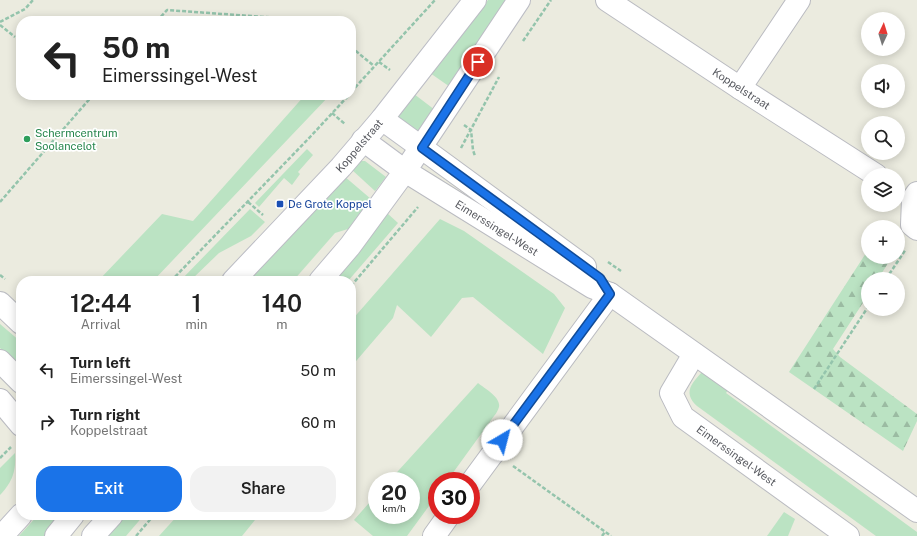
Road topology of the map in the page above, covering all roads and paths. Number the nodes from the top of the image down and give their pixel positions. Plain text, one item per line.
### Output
1 (33, 0) edge
2 (435, 0) edge
3 (475, 0) edge
4 (519, 0) edge
5 (551, 0) edge
6 (607, 0) edge
7 (799, 0) edge
8 (162, 16) edge
9 (259, 16) edge
10 (0, 24) edge
11 (15, 37) dead end
12 (521, 44) dead end
13 (356, 51) edge
14 (374, 66) junction
15 (500, 75) dead end
16 (356, 86) edge
17 (740, 88) junction
18 (89, 100) edge
19 (344, 100) edge
20 (382, 119) junction
21 (363, 140) junction
22 (422, 148) junction
23 (449, 168) junction
24 (865, 168) edge
25 (405, 171) junction
26 (434, 190) junction
27 (909, 193) edge
28 (0, 202) edge
29 (248, 202) junction
30 (267, 218) dead end
31 (913, 237) edge
32 (890, 272) edge
33 (176, 276) edge
34 (238, 276) edge
35 (324, 276) edge
36 (356, 280) edge
37 (610, 294) junction
38 (0, 303) edge
39 (862, 316) edge
40 (16, 318) edge
41 (694, 354) junction
42 (0, 361) edge
43 (16, 377) edge
44 (814, 389) dead end
45 (0, 400) edge
46 (16, 418) edge
47 (493, 452) junction
48 (479, 472) edge
49 (917, 511) edge
50 (16, 520) edge
51 (70, 520) edge
52 (107, 520) edge
53 (150, 520) edge
54 (443, 524) edge
55 (822, 528) edge
56 (605, 532) junction
57 (2, 536) edge
58 (56, 536) edge
59 (93, 536) edge
60 (136, 536) edge
61 (434, 536) edge
62 (602, 536) edge
63 (611, 536) edge
64 (848, 536) edge

1 - 10 path
2 - 14 path
3 - 20 street, Koppelstraat
4 - 22 street
5 - 12 path
6 - 17 street, Koppelstraat
7 - 17 street
8 - 9 path
10 - 11 path
13 - 14 path
14 - 16 path
15 - 23 path
17 - 24 street, Koppelstraat
18 - 28 path
19 - 29 path
20 - 21 street, Koppelstraat
20 - 22 street, Eimerssingel-West
21 - 25 street, Eimerssingel-West
21 - 34 street, Koppelstraat
22 - 23 street, Eimerssingel-West
22 - 25 street
23 - 37 street, Eimerssingel-West
25 - 26 street, Eimerssingel-West
25 - 35 street
26 - 36 path
26 - 37 street, Eimerssingel-West
27 - 31 street
29 - 30 path
29 - 33 path
31 - 32 path
37 - 41 street, Eimerssingel-West
37 - 47 street
38 - 40 street
39 - 44 path
41 - 49 street, Eimerssingel-West
41 - 55 street, Eimerssingel-West
42 - 43 street
45 - 46 street
47 - 48 street
47 - 56 path
50 - 57 street
51 - 58 street
52 - 59 street
53 - 60 path
54 - 61 street
55 - 64 street, Eimerssingel-West
56 - 62 path
56 - 63 path

